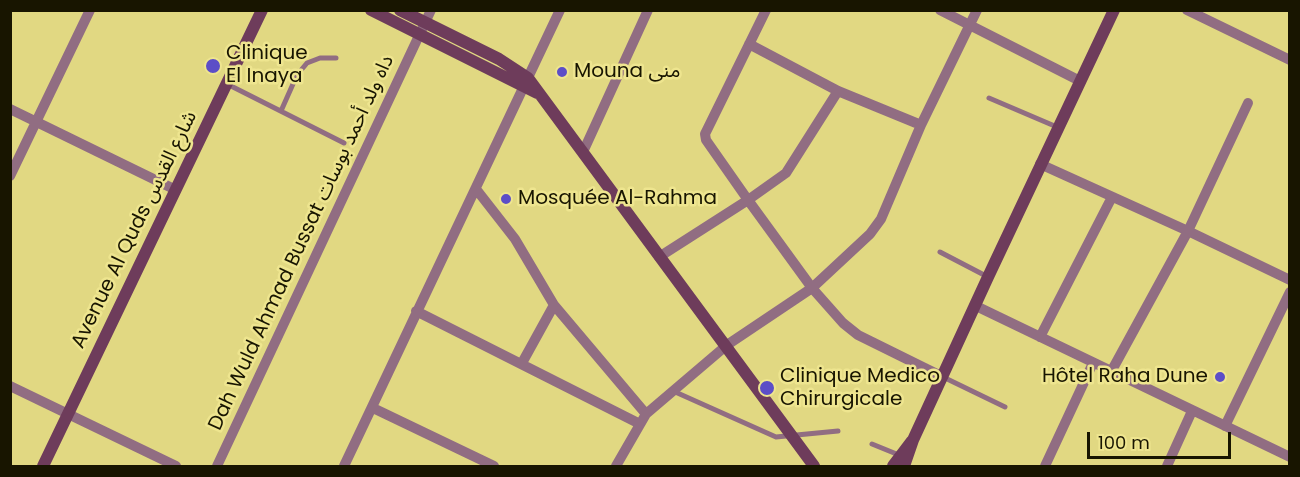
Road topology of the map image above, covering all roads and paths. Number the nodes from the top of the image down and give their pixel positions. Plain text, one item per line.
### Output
1 (90, 10) edge
2 (262, 10) edge
3 (371, 10) edge
4 (400, 10) edge
5 (431, 10) edge
6 (560, 10) edge
7 (648, 10) edge
8 (766, 10) edge
9 (940, 10) edge
10 (977, 10) edge
11 (1114, 10) edge
12 (1187, 10) edge
13 (426, 23) junction
14 (970, 26) junction
15 (419, 35) junction
16 (749, 44) junction
17 (1289, 57) edge
18 (336, 58) dead end
19 (1080, 81) junction
20 (227, 83) junction
21 (526, 83) junction
22 (838, 91) junction
23 (989, 98) dead end
24 (1248, 103) dead end
25 (10, 110) edge
26 (281, 111) junction
27 (36, 122) junction
28 (921, 125) junction
29 (1058, 128) junction
30 (344, 143) dead end
31 (583, 152) junction
32 (1040, 164) junction
33 (10, 176) edge
34 (476, 189) junction
35 (176, 190) junction
36 (1112, 197) junction
37 (747, 200) junction
38 (1188, 231) junction
39 (940, 252) dead end
40 (659, 257) junction
41 (988, 276) junction
42 (1290, 280) edge
43 (812, 288) junction
44 (1290, 292) edge
45 (554, 305) junction
46 (976, 306) junction
47 (416, 311) junction
48 (1040, 337) junction
49 (727, 345) junction
50 (522, 363) junction
51 (1093, 363) junction
52 (1111, 372) junction
53 (943, 377) junction
54 (10, 386) edge
55 (673, 391) junction
56 (1005, 406) dead end
57 (373, 408) junction
58 (1192, 411) junction
59 (68, 414) junction
60 (646, 414) junction
61 (638, 423) junction
62 (1225, 426) junction
63 (838, 431) dead end
64 (792, 436) junction
65 (872, 444) dead end
66 (1290, 456) edge
67 (902, 461) edge
68 (43, 466) edge
69 (176, 466) edge
70 (217, 466) edge
71 (344, 466) edge
72 (494, 466) edge
73 (616, 466) edge
74 (814, 466) edge
75 (893, 466) edge
76 (1045, 466) edge
77 (1167, 466) edge

1 - 27 street
2 - 20 street, Avenue Al Quds شارع القدس
3 - 15 street
4 - 13 street
5 - 13 street, Dah Wuld Ahmad Bussat داه ولد أحمد بوسات
6 - 21 street
7 - 31 street
8 - 16 street
9 - 14 street
10 - 14 street
11 - 19 street
12 - 17 street
13 - 15 street, Dah Wuld Ahmad Bussat داه ولد أحمد بوسات
13 - 21 street
14 - 19 street
14 - 28 street
15 - 21 street
15 - 70 street, Dah Wuld Ahmad Bussat داه ولد أحمد بوسات
16 - 22 street
16 - 37 street
18 - 26 lane
19 - 29 street
20 - 26 lane
20 - 35 street, Avenue Al Quds شارع القدس
21 - 31 street
21 - 34 street
22 - 28 street
22 - 37 street
23 - 29 lane
24 - 38 street
25 - 27 street
26 - 30 lane
27 - 33 street
27 - 35 street
28 - 43 street
29 - 32 street
31 - 40 street
32 - 36 street
32 - 41 street
34 - 45 street
34 - 47 street
35 - 59 street, Avenue Al Quds شارع القدس
36 - 38 street
36 - 48 street
37 - 40 street
37 - 43 street
38 - 42 street
38 - 52 street
39 - 41 lane
40 - 49 street
41 - 46 street
43 - 49 street
43 - 53 street
44 - 62 street
45 - 50 street
45 - 60 street
46 - 48 street
46 - 53 street
47 - 50 street
47 - 57 street
48 - 51 street
49 - 55 street
49 - 64 street
50 - 61 street
51 - 52 street
51 - 76 street
52 - 58 street
53 - 56 lane
53 - 67 street
54 - 59 street
55 - 60 street
55 - 64 lane
57 - 71 street
57 - 72 street
58 - 62 street
58 - 77 street
59 - 68 street, Avenue Al Quds شارع القدس
59 - 69 street
60 - 61 street
61 - 73 street
62 - 66 street
63 - 64 lane
64 - 74 street
65 - 67 lane
67 - 75 street

